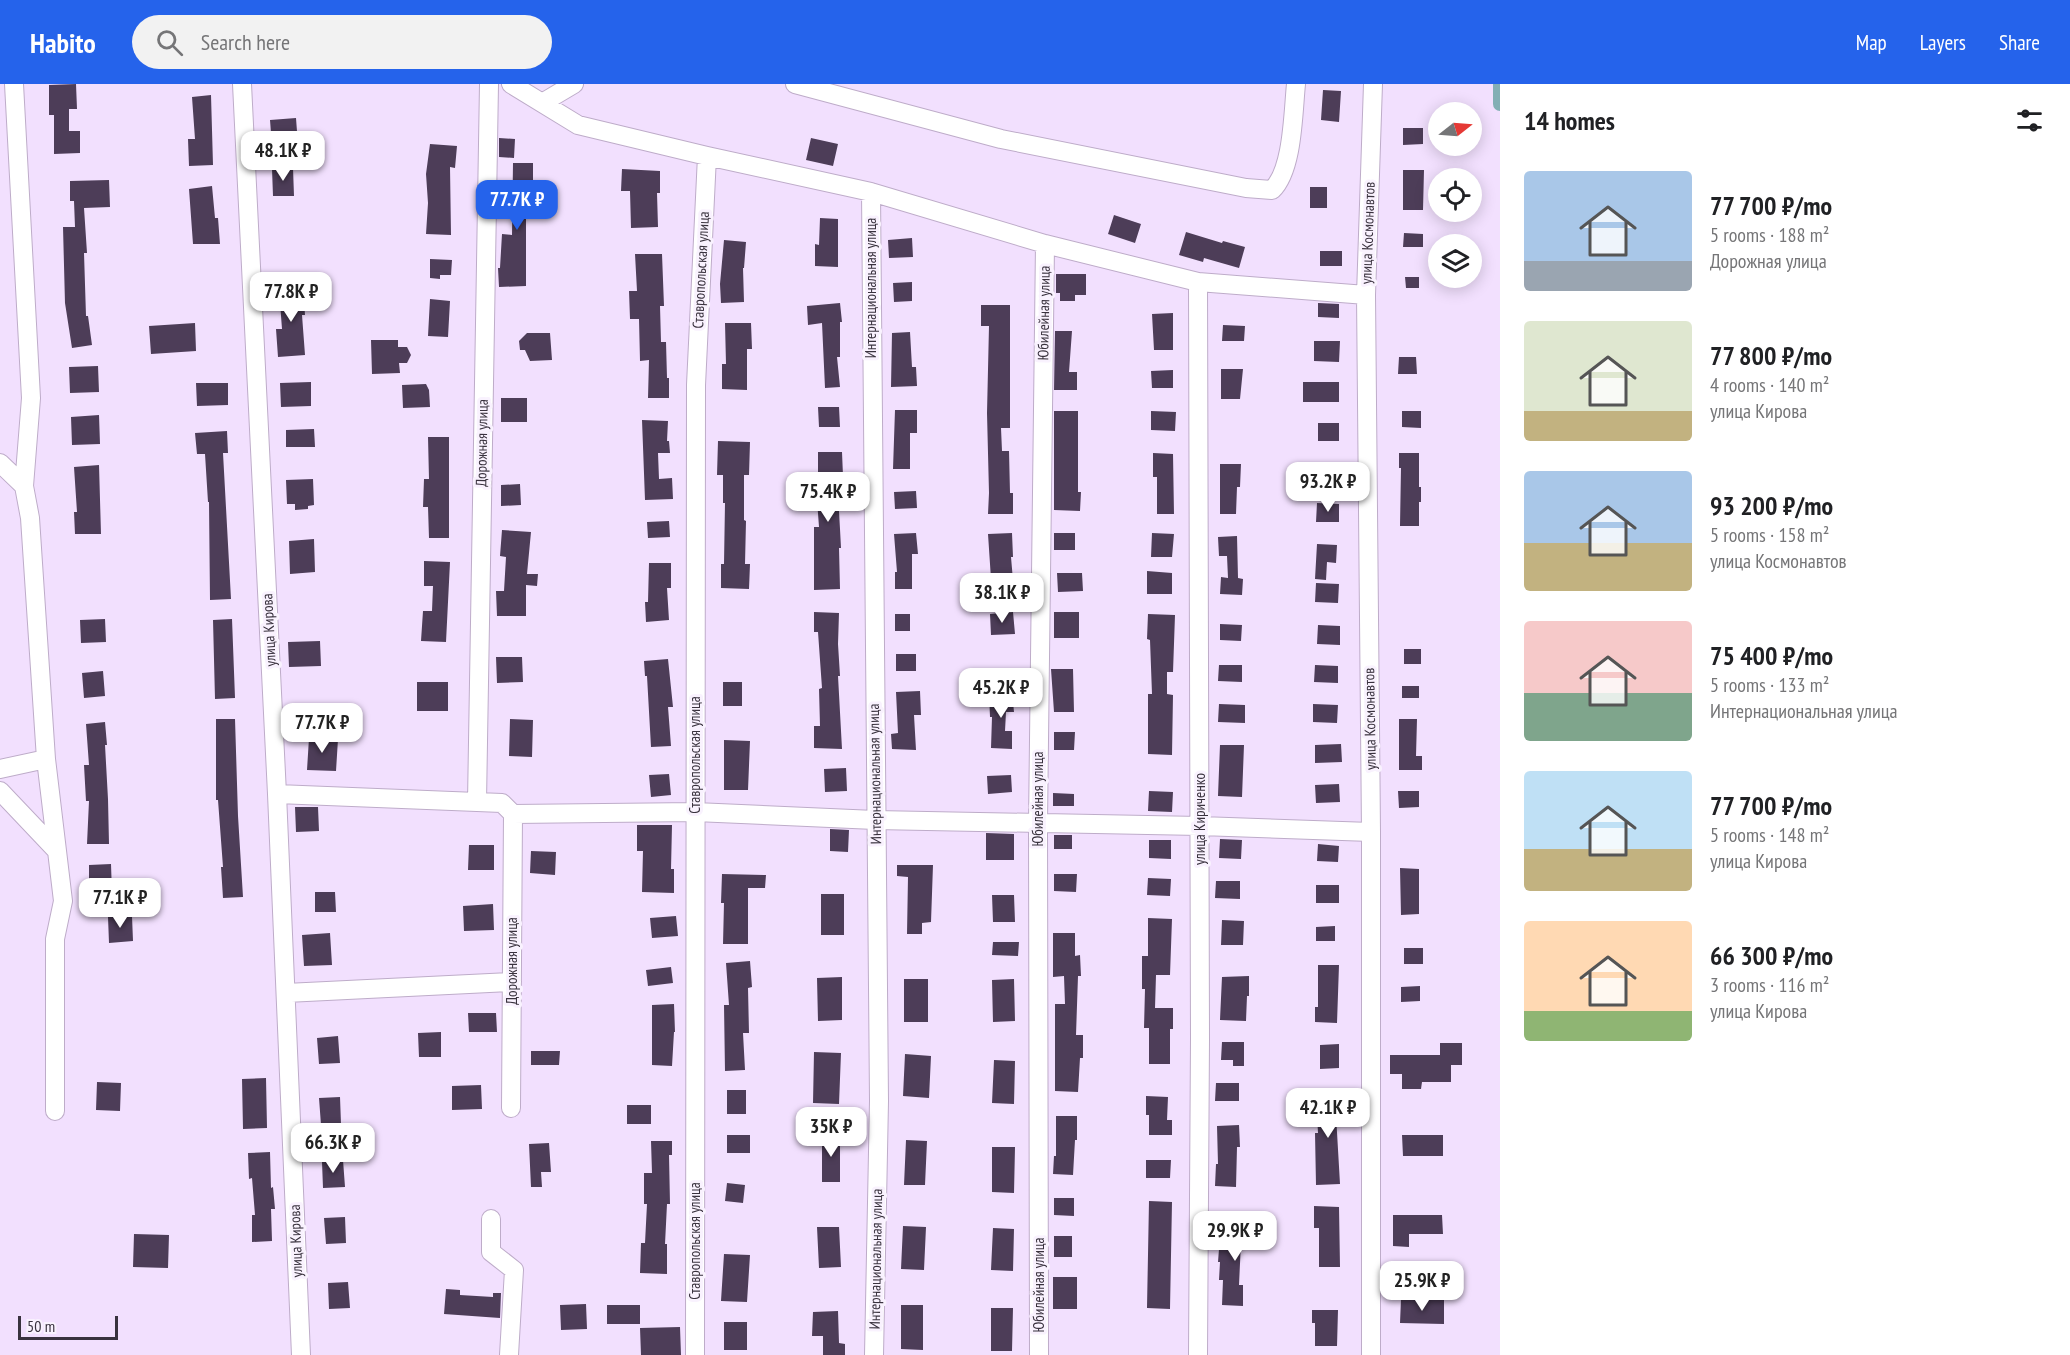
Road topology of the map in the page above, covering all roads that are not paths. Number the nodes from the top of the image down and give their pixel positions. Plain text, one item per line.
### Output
1 (14, 84) edge
2 (242, 84) edge
3 (489, 84) edge
4 (511, 84) edge
5 (574, 84) edge
6 (795, 84) edge
7 (1296, 84) edge
8 (1373, 84) edge
9 (542, 103) junction
10 (707, 156) junction
11 (871, 192) junction
12 (1045, 244) junction
13 (1198, 282) junction
14 (1366, 295) junction
15 (0, 464) edge
16 (24, 486) junction
17 (46, 759) junction
18 (0, 769) edge
19 (0, 791) edge
20 (277, 795) junction
21 (477, 802) junction
22 (695, 812) junction
23 (513, 814) junction
24 (875, 820) junction
25 (1038, 823) junction
26 (1200, 826) junction
27 (1371, 832) junction
28 (57, 851) junction
29 (512, 982) junction
30 (286, 993) junction
31 (511, 1108) dead end
32 (55, 1111) dead end
33 (491, 1219) dead end
34 (301, 1355) edge
35 (509, 1355) edge
36 (695, 1355) edge
37 (874, 1355) edge
38 (1039, 1355) edge
39 (1198, 1355) edge
40 (1371, 1355) edge

1 - 16 street
2 - 20 street, улица Кирова
3 - 21 street, Дорожная улица
4 - 9 street
5 - 9 street
6 - 7 street
8 - 14 street, улица Космонавтов
9 - 10 street
10 - 11 street
10 - 22 street, Ставропольская улица
11 - 12 street
11 - 24 street, Интернациональная улица
12 - 13 street
12 - 25 street, Юбилейная улица
13 - 14 street
13 - 26 street, улица Кириченко
14 - 27 street, улица Космонавтов
15 - 16 street
16 - 17 street
17 - 18 street
17 - 28 street
19 - 28 street
20 - 21 street
20 - 30 street, улица Кирова
21 - 23 street
22 - 23 street
22 - 24 street
22 - 36 street, Ставропольская улица
23 - 29 street, Дорожная улица
24 - 25 street
24 - 37 street, Интернациональная улица
25 - 26 street
25 - 38 street, Юбилейная улица
26 - 27 street
26 - 39 street, улица Кириченко
27 - 40 street, улица Космонавтов
28 - 32 street
29 - 30 street
29 - 31 street, Дорожная улица
30 - 34 street, улица Кирова
33 - 35 street

